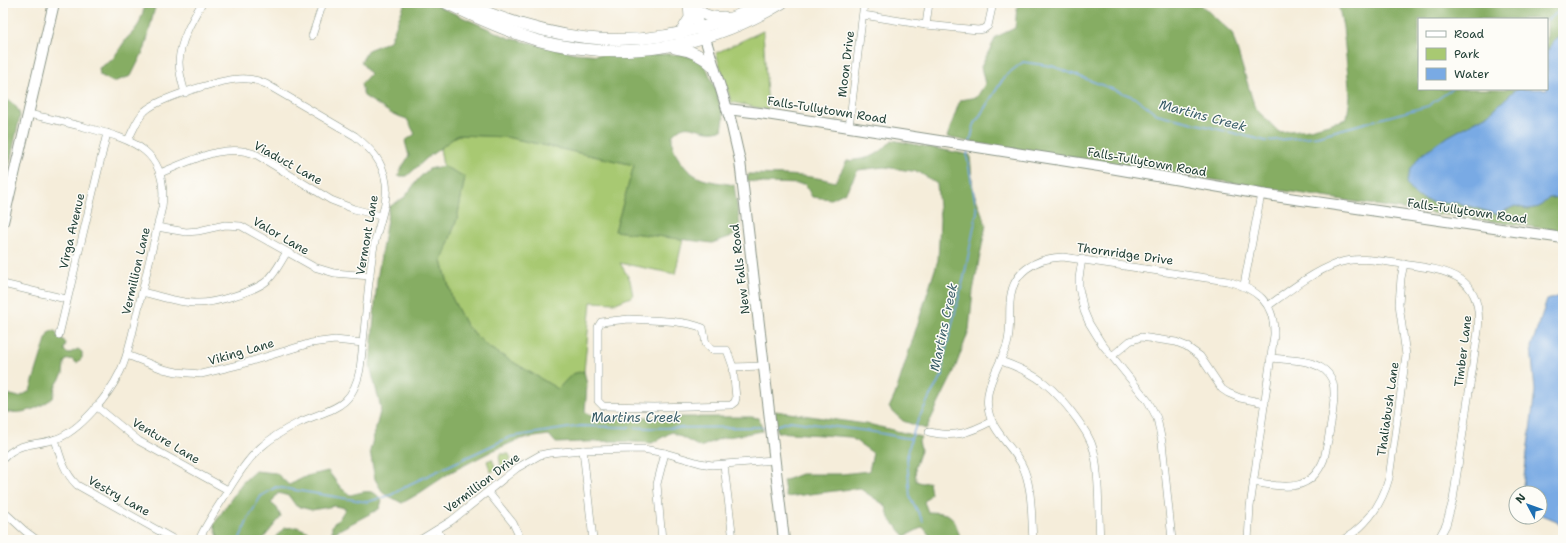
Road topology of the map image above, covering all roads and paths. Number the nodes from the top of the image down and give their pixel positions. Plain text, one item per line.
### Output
1 (54, 3) edge
2 (202, 3) edge
3 (323, 3) edge
4 (446, 3) edge
5 (464, 3) edge
6 (689, 3) edge
7 (762, 3) edge
8 (782, 3) edge
9 (864, 3) edge
10 (929, 3) edge
11 (993, 3) edge
12 (741, 14) junction
13 (863, 15) junction
14 (926, 25) junction
15 (703, 33) junction
16 (680, 34) junction
17 (312, 36) dead end
18 (666, 47) junction
19 (713, 66) junction
20 (185, 93) junction
21 (727, 109) junction
22 (28, 114) junction
23 (848, 127) junction
24 (107, 133) junction
25 (128, 140) junction
26 (160, 172) junction
27 (1261, 194) junction
28 (381, 216) junction
29 (3, 222) edge
30 (158, 228) junction
31 (1563, 238) edge
32 (287, 252) junction
33 (1082, 259) junction
34 (1404, 264) junction
35 (370, 276) junction
36 (3, 284) edge
37 (1244, 285) junction
38 (142, 292) junction
39 (66, 299) junction
40 (1268, 306) junction
41 (59, 335) dead end
42 (363, 343) junction
43 (127, 355) junction
44 (1112, 356) junction
45 (1271, 358) junction
46 (1001, 361) junction
47 (764, 366) junction
48 (733, 367) junction
49 (1265, 403) junction
50 (96, 406) junction
51 (992, 421) junction
52 (929, 432) dead end
53 (56, 439) junction
54 (583, 450) junction
55 (664, 453) junction
56 (3, 459) edge
57 (774, 460) junction
58 (724, 465) junction
59 (1253, 482) junction
60 (228, 490) junction
61 (488, 492) junction
62 (3, 511) edge
63 (437, 530) junction
64 (38, 540) edge
65 (175, 540) edge
66 (198, 540) edge
67 (420, 540) edge
68 (443, 540) edge
69 (521, 540) edge
70 (593, 540) edge
71 (662, 540) edge
72 (733, 540) edge
73 (784, 540) edge
74 (1033, 540) edge
75 (1100, 540) edge
76 (1172, 540) edge
77 (1248, 540) edge
78 (1343, 540) edge
79 (1438, 540) edge

1 - 22 street
2 - 20 street
3 - 17 street
4 - 18 main road
5 - 16 main road
6 - 12 main road
6 - 15 street, New Falls Road
6 - 16 main road
7 - 12 main road
8 - 15 main road
9 - 13 street, Moon Drive
10 - 14 street
11 - 14 street
12 - 15 main road
13 - 14 street
13 - 23 street, Moon Drive
15 - 16 main road
15 - 18 main road
15 - 19 street, New Falls Road
18 - 19 main road
19 - 21 street, New Falls Road
20 - 25 street, Vermont Lane
20 - 28 street, Vermont Lane
21 - 23 street, Falls-Tullytown Road
21 - 47 street, New Falls Road
22 - 24 street, Vermillion Lane
22 - 29 street
23 - 27 street, Falls-Tullytown Road
24 - 25 street, Vermillion Lane
24 - 39 street, Virga Avenue
25 - 26 street, Vermillion Lane
26 - 28 street, Viaduct Lane
26 - 30 street, Vermillion Lane
27 - 31 street, Falls-Tullytown Road
27 - 37 street
28 - 35 street, Vermont Lane
30 - 32 street, Valor Lane
30 - 38 street, Vermillion Lane
32 - 35 street, Valor Lane
32 - 38 street
33 - 37 street, Thornridge Drive
33 - 44 street
33 - 46 street, Thornridge Drive
34 - 40 street, Timber Lane
34 - 78 street, Thaliabush Lane
34 - 79 street, Timber Lane
35 - 42 street, Vermont Lane
36 - 39 street
37 - 40 street, Thornridge Drive
38 - 43 street, Vermillion Lane
39 - 41 street, Virga Avenue
40 - 45 street, Thornridge Drive
42 - 43 street, Viking Lane
42 - 60 street, Vermont Lane
43 - 50 street, Vermillion Lane
44 - 49 street
44 - 76 street
45 - 49 street, Thornridge Drive
45 - 59 street
46 - 51 street, Thornridge Drive
46 - 75 street
47 - 48 street
47 - 57 street, New Falls Road
48 - 48 street
49 - 59 street, Thornridge Drive
50 - 53 street, Vermillion Lane
50 - 60 street, Venture Lane
51 - 52 street
51 - 74 street, Thornridge Drive
53 - 56 street, Vermillion Lane
53 - 65 street, Vestry Lane
54 - 55 street, Vermillion Drive
54 - 61 street, Vermillion Drive
54 - 70 street
55 - 58 street, Vermillion Drive
55 - 71 street
57 - 58 street, Vermillion Drive
57 - 73 street, New Falls Road
58 - 72 street
59 - 77 street, Thornridge Drive
60 - 66 street, Vermont Lane
61 - 63 street, Vermillion Drive
61 - 69 street
62 - 64 street
63 - 67 street, Vermillion Drive
63 - 68 street

